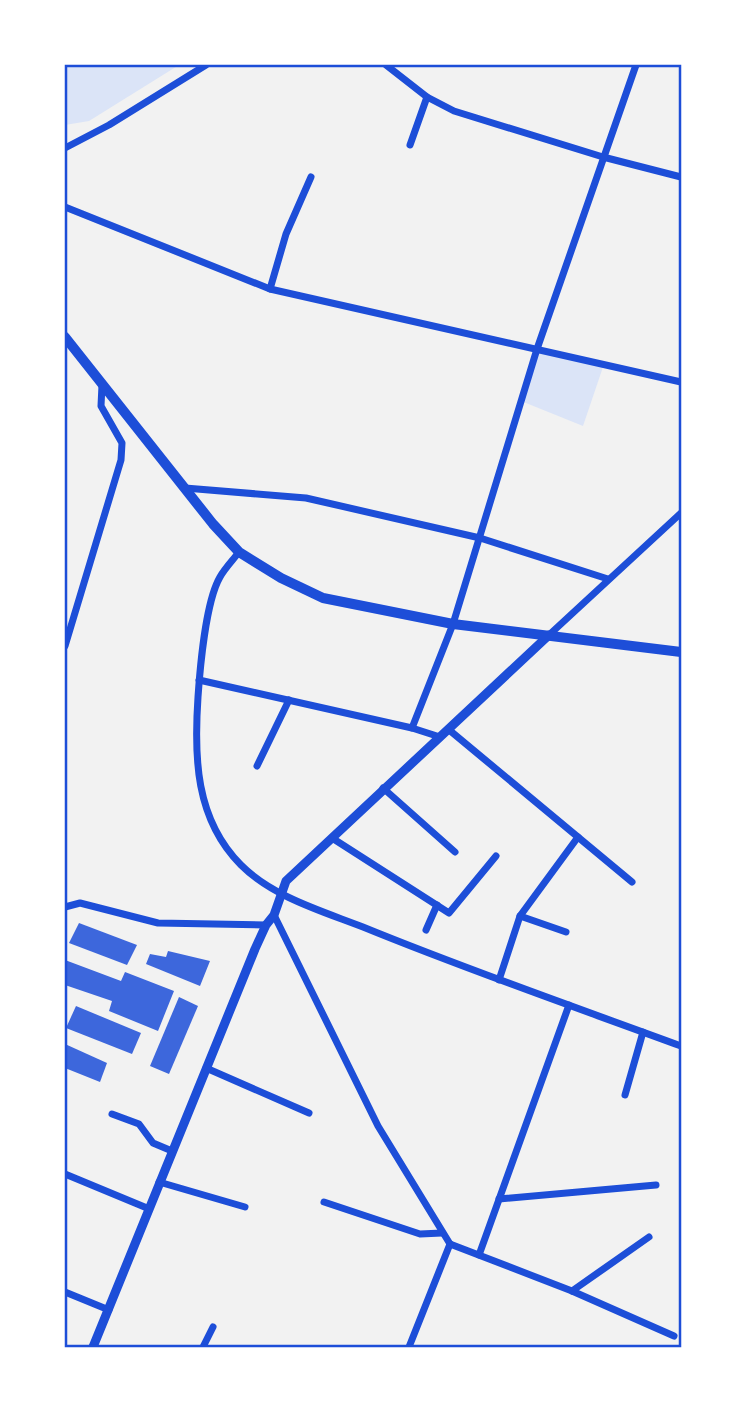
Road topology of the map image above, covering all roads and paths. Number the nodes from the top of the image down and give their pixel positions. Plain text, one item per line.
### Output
1 (206, 65) edge
2 (386, 65) edge
3 (636, 65) edge
4 (427, 97) junction
5 (410, 145) dead end
6 (65, 148) edge
7 (603, 157) junction
8 (311, 177) dead end
9 (681, 177) edge
10 (65, 207) edge
11 (270, 289) junction
12 (65, 337) edge
13 (537, 349) junction
14 (681, 382) edge
15 (102, 384) junction
16 (186, 488) junction
17 (681, 513) edge
18 (480, 538) junction
19 (239, 552) junction
20 (608, 579) junction
21 (453, 624) junction
22 (549, 635) junction
23 (65, 646) edge
24 (681, 652) edge
25 (199, 680) junction
26 (289, 700) junction
27 (412, 727) junction
28 (448, 729) junction
29 (440, 737) junction
30 (257, 765) dead end
31 (383, 788) junction
32 (578, 837) junction
33 (332, 838) junction
34 (455, 852) dead end
35 (496, 856) dead end
36 (632, 881) dead end
37 (280, 894) junction
38 (437, 905) junction
39 (65, 907) edge
40 (274, 915) junction
41 (520, 916) junction
42 (266, 925) junction
43 (426, 930) dead end
44 (566, 932) dead end
45 (499, 980) junction
46 (569, 1005) junction
47 (643, 1032) junction
48 (681, 1046) edge
49 (206, 1068) junction
50 (625, 1096) dead end
51 (309, 1113) dead end
52 (112, 1114) dead end
53 (172, 1152) junction
54 (65, 1174) edge
55 (159, 1182) junction
56 (656, 1185) dead end
57 (499, 1199) junction
58 (324, 1202) dead end
59 (245, 1207) dead end
60 (148, 1208) junction
61 (442, 1233) junction
62 (649, 1237) dead end
63 (450, 1244) junction
64 (479, 1255) junction
65 (572, 1291) junction
66 (65, 1292) edge
67 (109, 1310) junction
68 (213, 1328) dead end
69 (674, 1336) dead end
70 (93, 1347) edge
71 (203, 1347) edge
72 (409, 1347) edge

1 - 6 street
2 - 4 street
3 - 7 street
4 - 5 street
4 - 7 street
7 - 9 street
7 - 13 street
8 - 11 street
10 - 11 street
11 - 13 street
12 - 15 main road
13 - 14 street
13 - 18 street
15 - 16 main road
15 - 23 street
16 - 18 street
16 - 19 main road
17 - 20 street
18 - 20 street
18 - 21 street
19 - 21 main road
19 - 25 street
20 - 22 street
21 - 22 main road
21 - 27 street
22 - 24 main road
22 - 28 street
25 - 26 street
25 - 37 street
26 - 27 street
26 - 30 street
27 - 29 street
28 - 29 street
28 - 32 street
29 - 31 street
31 - 33 street
31 - 34 street
32 - 36 street
32 - 41 street
33 - 37 street
33 - 38 street
35 - 38 street
37 - 40 street
37 - 45 street
38 - 43 street
39 - 42 street
40 - 42 street
40 - 61 street
41 - 44 street
41 - 45 street
42 - 49 street
45 - 46 street
46 - 47 street
46 - 57 street
47 - 48 street
47 - 50 street
49 - 51 street
49 - 53 street
52 - 53 street
53 - 55 street
54 - 60 street
55 - 59 street
55 - 60 street
56 - 57 street
57 - 64 street
58 - 61 street
60 - 67 street
61 - 63 street
62 - 65 street
63 - 64 street
63 - 72 street
64 - 65 street
65 - 69 street
66 - 67 street
67 - 70 street
68 - 71 street

